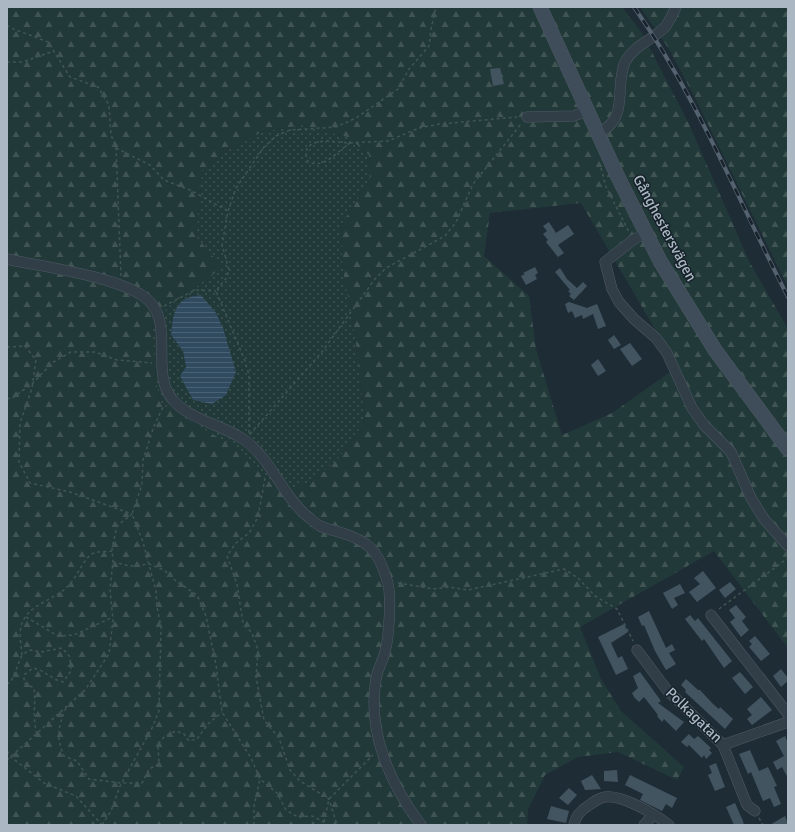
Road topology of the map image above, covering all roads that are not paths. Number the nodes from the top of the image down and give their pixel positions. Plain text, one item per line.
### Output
1 (540, 7) edge
2 (676, 7) edge
3 (588, 110) junction
4 (527, 117) road end
5 (599, 133) junction
6 (646, 233) junction
7 (7, 259) edge
8 (788, 449) edge
9 (788, 546) edge
10 (711, 615) road end
11 (637, 650) road end
12 (788, 714) edge
13 (788, 722) edge
14 (723, 745) junction
15 (755, 811) dead end
16 (653, 815) junction
17 (422, 825) edge
18 (574, 825) edge
19 (644, 825) edge
20 (670, 825) edge

1 - 3 street, Gånghestersvägen
2 - 5 street
3 - 4 street
3 - 5 street, Gånghestersvägen
5 - 6 street, Gånghestersvägen
6 - 8 street, Gånghestersvägen
6 - 9 street
7 - 17 street
10 - 12 street
11 - 14 street, Polkagatan
13 - 14 street, Polkagatan
14 - 15 street
16 - 18 street
16 - 19 street
16 - 20 street

